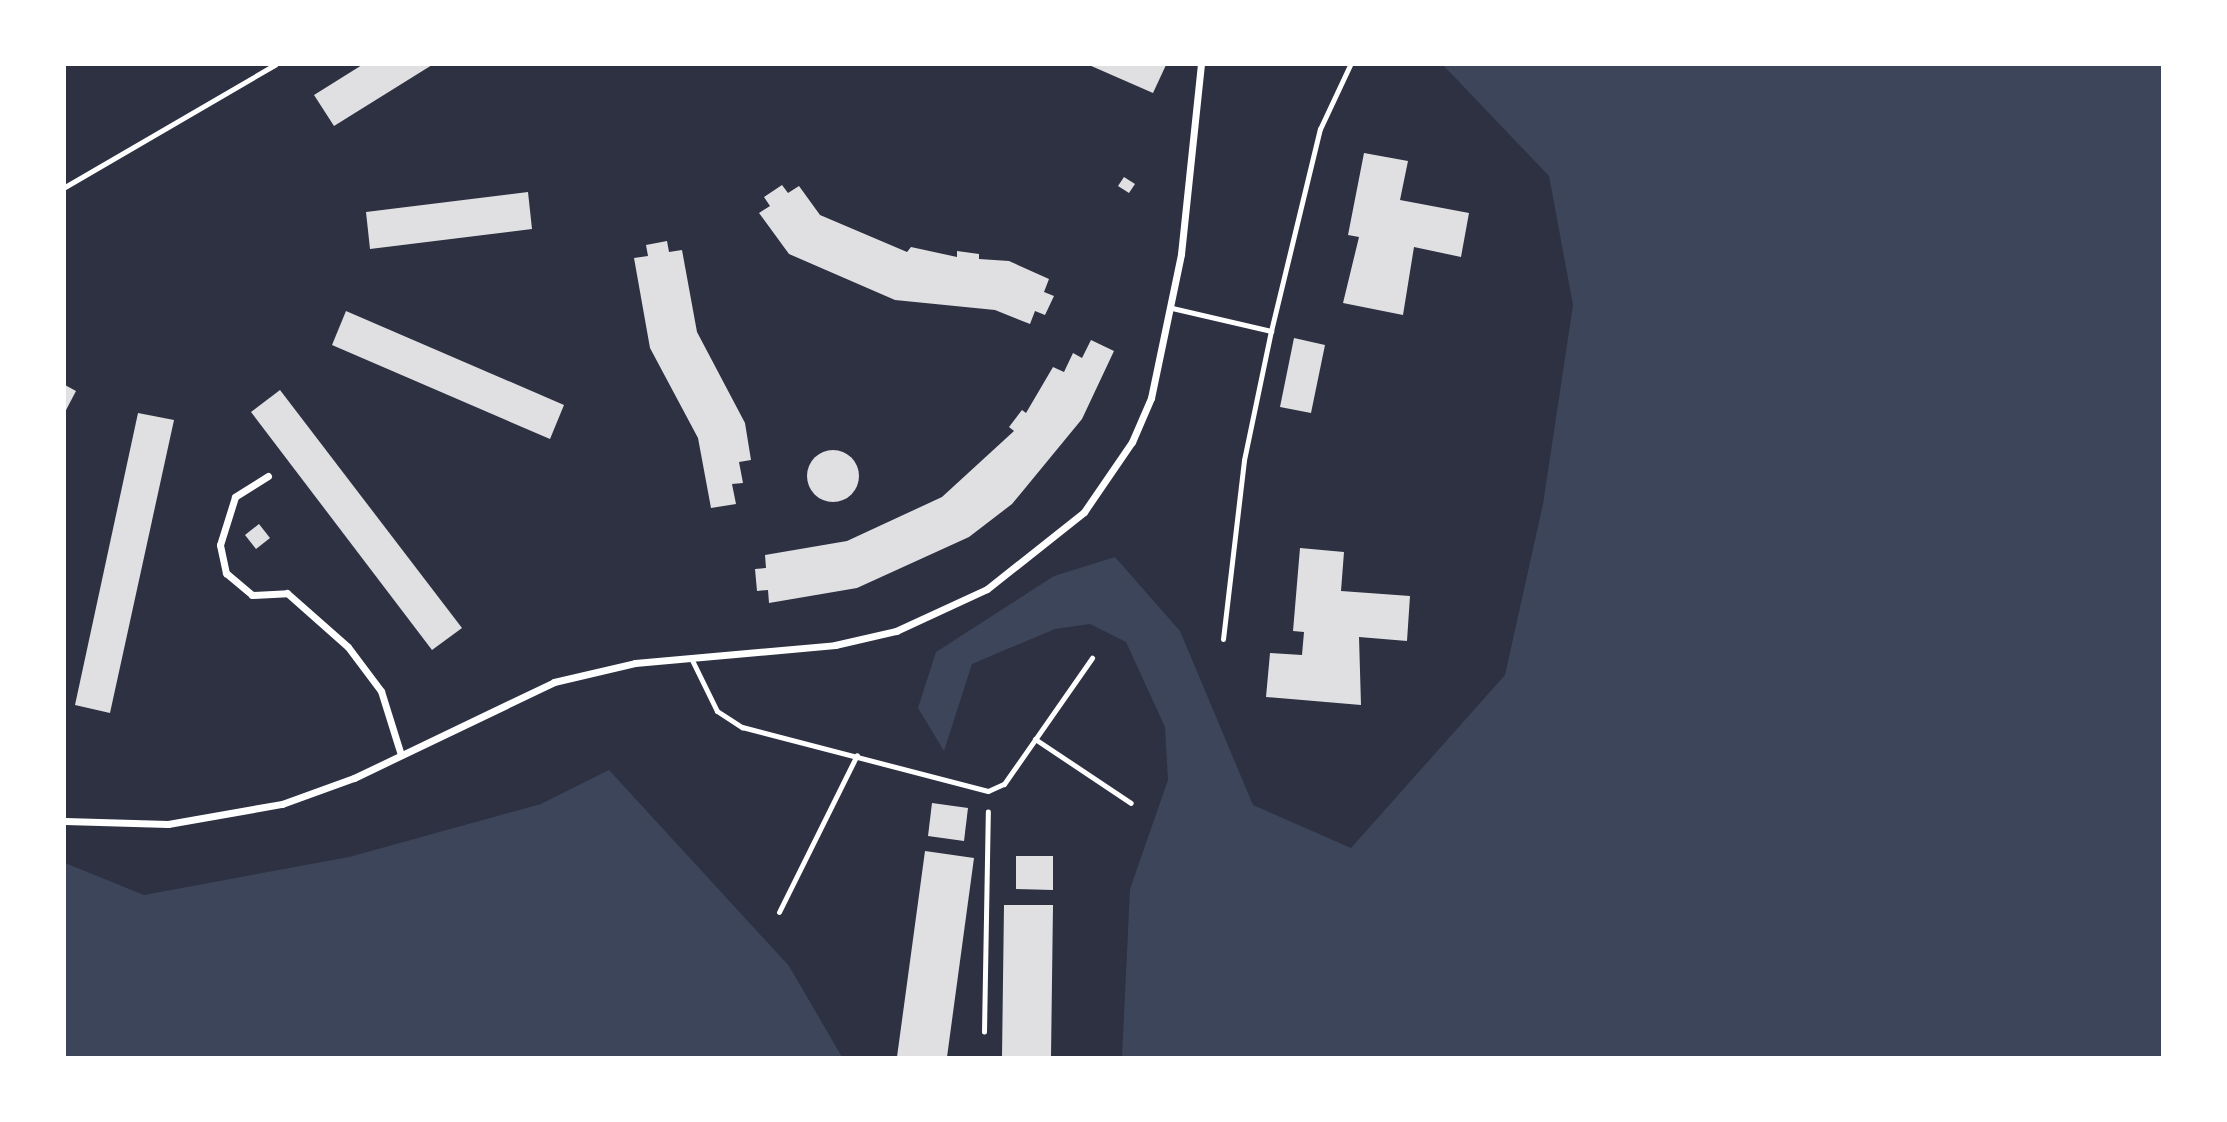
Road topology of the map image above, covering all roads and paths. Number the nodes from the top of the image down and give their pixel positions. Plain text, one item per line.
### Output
1 (275, 65) edge
2 (1201, 65) edge
3 (1350, 65) edge
4 (65, 187) edge
5 (1172, 308) junction
6 (1271, 331) junction
7 (268, 476) dead end
8 (1223, 639) dead end
9 (691, 658) junction
10 (1092, 658) dead end
11 (1035, 739) junction
12 (401, 755) junction
13 (857, 755) junction
14 (988, 790) junction
15 (1130, 803) dead end
16 (65, 821) edge
17 (779, 912) dead end
18 (984, 1032) dead end

1 - 4 path
2 - 5 street
3 - 6 lane
5 - 6 lane
5 - 9 street
6 - 8 lane
7 - 12 street
9 - 12 street
9 - 13 lane
10 - 11 lane
11 - 14 lane
11 - 15 lane
12 - 16 street
13 - 14 lane
13 - 17 lane
14 - 18 path

